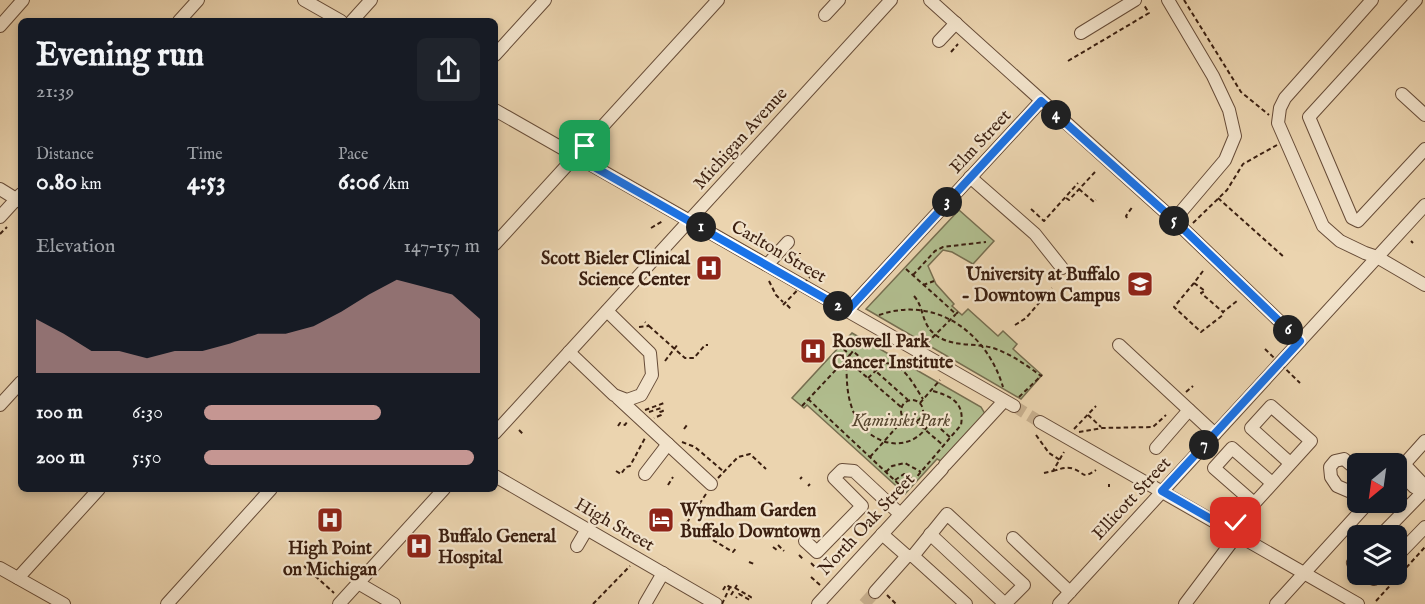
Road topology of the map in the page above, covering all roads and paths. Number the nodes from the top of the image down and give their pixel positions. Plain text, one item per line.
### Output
1 (23, 0) edge
2 (198, 0) edge
3 (304, 0) edge
4 (371, 0) edge
5 (545, 0) edge
6 (718, 0) edge
7 (839, 0) edge
8 (891, 0) edge
9 (930, 0) edge
10 (1168, 0) edge
11 (1184, 0) edge
12 (1372, 0) edge
13 (1416, 0) edge
14 (1139, 1) edge
15 (825, 15) dead end
16 (182, 18) edge
17 (336, 18) edge
18 (355, 18) edge
19 (956, 23) junction
20 (0, 26) edge
21 (1081, 33) dead end
22 (939, 41) dead end
23 (958, 44) dead end
24 (498, 52) edge
25 (951, 52) dead end
26 (1068, 61) dead end
27 (1402, 94) dead end
28 (1041, 101) junction
29 (498, 112) edge
30 (1425, 115) edge
31 (1278, 123) junction
32 (1285, 141) junction
33 (1425, 149) edge
34 (575, 156) junction
35 (1095, 172) dead end
36 (970, 177) junction
37 (1078, 183) dead end
38 (0, 189) edge
39 (1079, 189) junction
40 (18, 197) edge
41 (1218, 198) junction
42 (18, 200) edge
43 (1069, 200) junction
44 (1096, 200) dead end
45 (1425, 205) edge
46 (1133, 206) dead end
47 (1031, 209) dead end
48 (0, 217) edge
49 (1127, 218) dead end
50 (1174, 220) junction
51 (663, 221) dead end
52 (689, 221) junction
53 (1191, 225) dead end
54 (651, 228) dead end
55 (498, 241) edge
56 (788, 242) dead end
57 (986, 242) dead end
58 (800, 253) dead end
59 (1377, 257) junction
60 (1285, 258) dead end
61 (767, 265) junction
62 (799, 268) dead end
63 (1062, 268) dead end
64 (906, 269) dead end
65 (1203, 271) dead end
66 (815, 272) dead end
67 (913, 275) junction
68 (769, 281) dead end
69 (934, 281) dead end
70 (1194, 283) junction
71 (923, 285) junction
72 (1425, 285) edge
73 (1052, 288) dead end
74 (914, 296) dead end
75 (1237, 301) dead end
76 (1170, 303) dead end
77 (784, 304) junction
78 (1174, 307) junction
79 (791, 309) dead end
80 (607, 311) junction
81 (847, 311) junction
82 (921, 311) junction
83 (1226, 311) junction
84 (873, 313) dead end
85 (950, 319) junction
86 (632, 320) dead end
87 (645, 322) dead end
88 (649, 326) junction
89 (1015, 326) dead end
90 (935, 334) junction
91 (1300, 341) junction
92 (927, 343) dead end
93 (678, 344) dead end
94 (838, 344) dead end
95 (708, 345) dead end
96 (1119, 345) dead end
97 (983, 347) junction
98 (674, 349) junction
99 (1265, 349) dead end
100 (569, 352) junction
101 (849, 355) junction
102 (846, 359) junction
103 (665, 361) dead end
104 (874, 370) junction
105 (868, 378) junction
106 (940, 380) dead end
107 (1300, 383) dead end
108 (18, 385) edge
109 (1192, 386) dead end
110 (1003, 387) dead end
111 (930, 390) junction
112 (1187, 391) dead end
113 (614, 395) junction
114 (808, 399) junction
115 (924, 399) junction
116 (908, 400) junction
117 (1012, 401) junction
118 (664, 403) dead end
119 (920, 403) junction
120 (0, 405) edge
121 (802, 406) dead end
122 (1096, 406) dead end
123 (901, 407) junction
124 (1189, 410) junction
125 (660, 412) dead end
126 (923, 414) junction
127 (1088, 415) junction
128 (1166, 415) dead end
129 (904, 419) junction
130 (915, 421) junction
131 (931, 421) junction
132 (1040, 422) tunnel mouth
133 (625, 425) dead end
134 (687, 425) dead end
135 (618, 426) dead end
136 (1101, 428) junction
137 (684, 429) dead end
138 (1074, 429) dead end
139 (498, 430) edge
140 (519, 430) dead end
141 (925, 430) junction
142 (1079, 432) dead end
143 (648, 434) dead end
144 (1215, 434) junction
145 (524, 435) dead end
146 (1036, 435) dead end
147 (951, 438) junction
148 (1425, 441) edge
149 (884, 442) junction
150 (668, 444) junction
151 (944, 446) junction
152 (1156, 448) dead end
153 (1064, 452) dead end
154 (709, 453) dead end
155 (706, 456) dead end
156 (870, 457) junction
157 (1060, 460) junction
158 (1407, 461) edge
159 (1347, 462) edge
160 (1290, 463) junction
161 (766, 469) dead end
162 (1096, 470) dead end
163 (616, 471) dead end
164 (1053, 471) junction
165 (886, 472) junction
166 (921, 472) junction
167 (1044, 472) dead end
168 (645, 474) dead end
169 (673, 477) dead end
170 (498, 478) edge
171 (1407, 478) edge
172 (894, 480) junction
173 (915, 480) junction
174 (1272, 483) junction
175 (668, 485) dead end
176 (710, 488) junction
177 (1347, 490) edge
178 (1162, 491) junction
179 (96, 492) edge
180 (268, 492) edge
181 (441, 492) edge
182 (1424, 492) edge
183 (1254, 503) junction
184 (654, 509) dead end
185 (652, 513) dead end
186 (1359, 513) edge
187 (900, 514) junction
188 (1391, 525) edge
189 (692, 527) junction
190 (1425, 527) edge
191 (587, 529) junction
192 (1234, 533) junction
193 (882, 534) junction
194 (930, 534) junction
195 (686, 537) dead end
196 (1013, 538) dead end
197 (806, 541) dead end
198 (778, 545) dead end
199 (577, 546) dead end
200 (1407, 546) edge
201 (737, 547) dead end
202 (773, 547) dead end
203 (1425, 547) edge
204 (778, 551) dead end
205 (784, 551) dead end
206 (799, 555) dead end
207 (910, 556) junction
208 (803, 560) dead end
209 (749, 562) dead end
210 (811, 563) dead end
211 (754, 564) dead end
212 (304, 566) dead end
213 (630, 566) dead end
214 (815, 567) dead end
215 (0, 568) edge
216 (663, 573) junction
217 (1305, 573) junction
218 (18, 578) junction
219 (811, 578) dead end
220 (358, 584) junction
221 (820, 585) dead end
222 (730, 587) dead end
223 (735, 588) junction
224 (723, 590) dead end
225 (1070, 592) junction
226 (881, 593) joint
227 (731, 595) dead end
228 (337, 598) edge
229 (736, 598) dead end
230 (1376, 601) dead end
231 (64, 604) edge
232 (167, 604) edge
233 (394, 604) edge
234 (593, 604) edge
235 (645, 604) edge
236 (717, 604) edge
237 (722, 604) edge
238 (818, 604) edge
239 (896, 604) edge
240 (966, 604) edge
241 (1005, 604) edge
242 (1059, 604) edge
243 (1185, 604) edge
244 (1276, 604) edge
245 (1358, 604) edge

1 - 20 street
2 - 16 street
3 - 17 street
4 - 18 street
5 - 24 street
6 - 34 street
7 - 15 street
8 - 52 street, Michigan Avenue
9 - 19 street
10 - 50 street
11 - 31 path
12 - 31 street
13 - 33 street
14 - 21 street
14 - 26 path
19 - 22 street
19 - 28 street
23 - 25 path
27 - 30 street
28 - 36 street, Elm Street
28 - 50 street
29 - 34 street, Carlton Street
31 - 32 street
32 - 41 path
32 - 59 street
34 - 52 street, Carlton Street
34 - 55 street
35 - 39 path
36 - 63 street
36 - 81 street, Elm Street
37 - 43 path
38 - 40 street
39 - 43 path
39 - 44 path
41 - 53 path
41 - 60 path
42 - 48 street
43 - 47 path
45 - 59 street, Ellicott Street
46 - 49 path
50 - 91 street
51 - 54 path
52 - 61 street, Carlton Street
52 - 80 street, Michigan Avenue
56 - 61 street
57 - 67 path
58 - 62 path
59 - 72 street
59 - 91 street, Ellicott Street
61 - 81 street, Carlton Street
64 - 67 path
65 - 70 path
66 - 77 path, bridge
67 - 71 path
68 - 77 path
69 - 71 path
70 - 78 path
70 - 83 path
71 - 85 path
73 - 89 path
74 - 82 path
75 - 83 path
76 - 78 path
77 - 79 path
78 - 83 path
80 - 100 street, Michigan Avenue
80 - 113 street
81 - 117 street, Carlton Street
82 - 84 path
82 - 85 path
82 - 90 path
85 - 90 path
85 - 97 path
86 - 88 path
87 - 88 path
88 - 98 path
90 - 92 path
90 - 97 path
91 - 144 street, Ellicott Street
93 - 98 path
94 - 101 path
95 - 98 path
96 - 124 street
97 - 110 path
97 - 117 path
98 - 103 path
99 - 107 path, bridge
100 - 113 street
100 - 139 street, Michigan Avenue
101 - 102 path
101 - 104 path
102 - 105 path
102 - 114 path
102 - 149 path
104 - 105 path
104 - 115 path
104 - 116 path
105 - 123 path
106 - 111 path
108 - 120 street
109 - 112 path
111 - 115 path
111 - 147 path
113 - 150 street
114 - 121 path
114 - 156 path
115 - 119 path
116 - 119 path
116 - 123 path
117 - 187 street, North Oak Street
118 - 125 path
119 - 126 path
122 - 127 path
123 - 129 path
124 - 144 street
124 - 152 street
126 - 130 path
126 - 131 path
127 - 136 path
127 - 138 path
128 - 136 path
129 - 130 path
129 - 149 path
130 - 141 path
131 - 141 path
131 - 147 path
132 - 178 street
133 - 135 path
134 - 137 path
136 - 142 path
140 - 145 path
141 - 149 path
141 - 151 path
143 - 163 path
144 - 178 street, Ellicott Street
146 - 157 path
147 - 151 path
148 - 158 street
149 - 156 path
150 - 168 street
150 - 176 street
151 - 166 path
153 - 157 path
154 - 155 path
156 - 165 path
157 - 164 path
159 - 177 street
160 - 160 street
160 - 174 street
161 - 176 path
162 - 164 path
164 - 167 path
165 - 166 path
165 - 172 path
166 - 173 path
169 - 175 path
170 - 191 street, High Street
171 - 182 street
172 - 173 path
172 - 173 path
174 - 183 street
174 - 183 street
176 - 189 path
178 - 192 street
178 - 225 street, Ellicott Street
179 - 218 street
180 - 232 street
181 - 220 street
182 - 188 street
183 - 192 street
184 - 185 path
186 - 217 street
187 - 193 street, North Oak Street
187 - 197 street
189 - 195 path
189 - 201 path
190 - 200 street
191 - 199 street
191 - 216 street, High Street
192 - 217 street
192 - 243 street
193 - 207 street
193 - 238 street, North Oak Street
194 - 207 street
194 - 241 street
194 - 241 street
196 - 225 street
198 - 205 path
202 - 204 path
203 - 230 path
206 - 208 path
207 - 226 street
207 - 240 street
209 - 211 path
210 - 214 path
212 - 228 path
213 - 234 path
215 - 218 street
216 - 235 street
216 - 236 street, High Street
217 - 244 street
217 - 245 street
218 - 231 street
219 - 221 path
220 - 228 street
220 - 233 street
222 - 237 path, bridge
223 - 224 path
223 - 227 path
223 - 229 path
225 - 242 street, Ellicott Street
226 - 239 path

